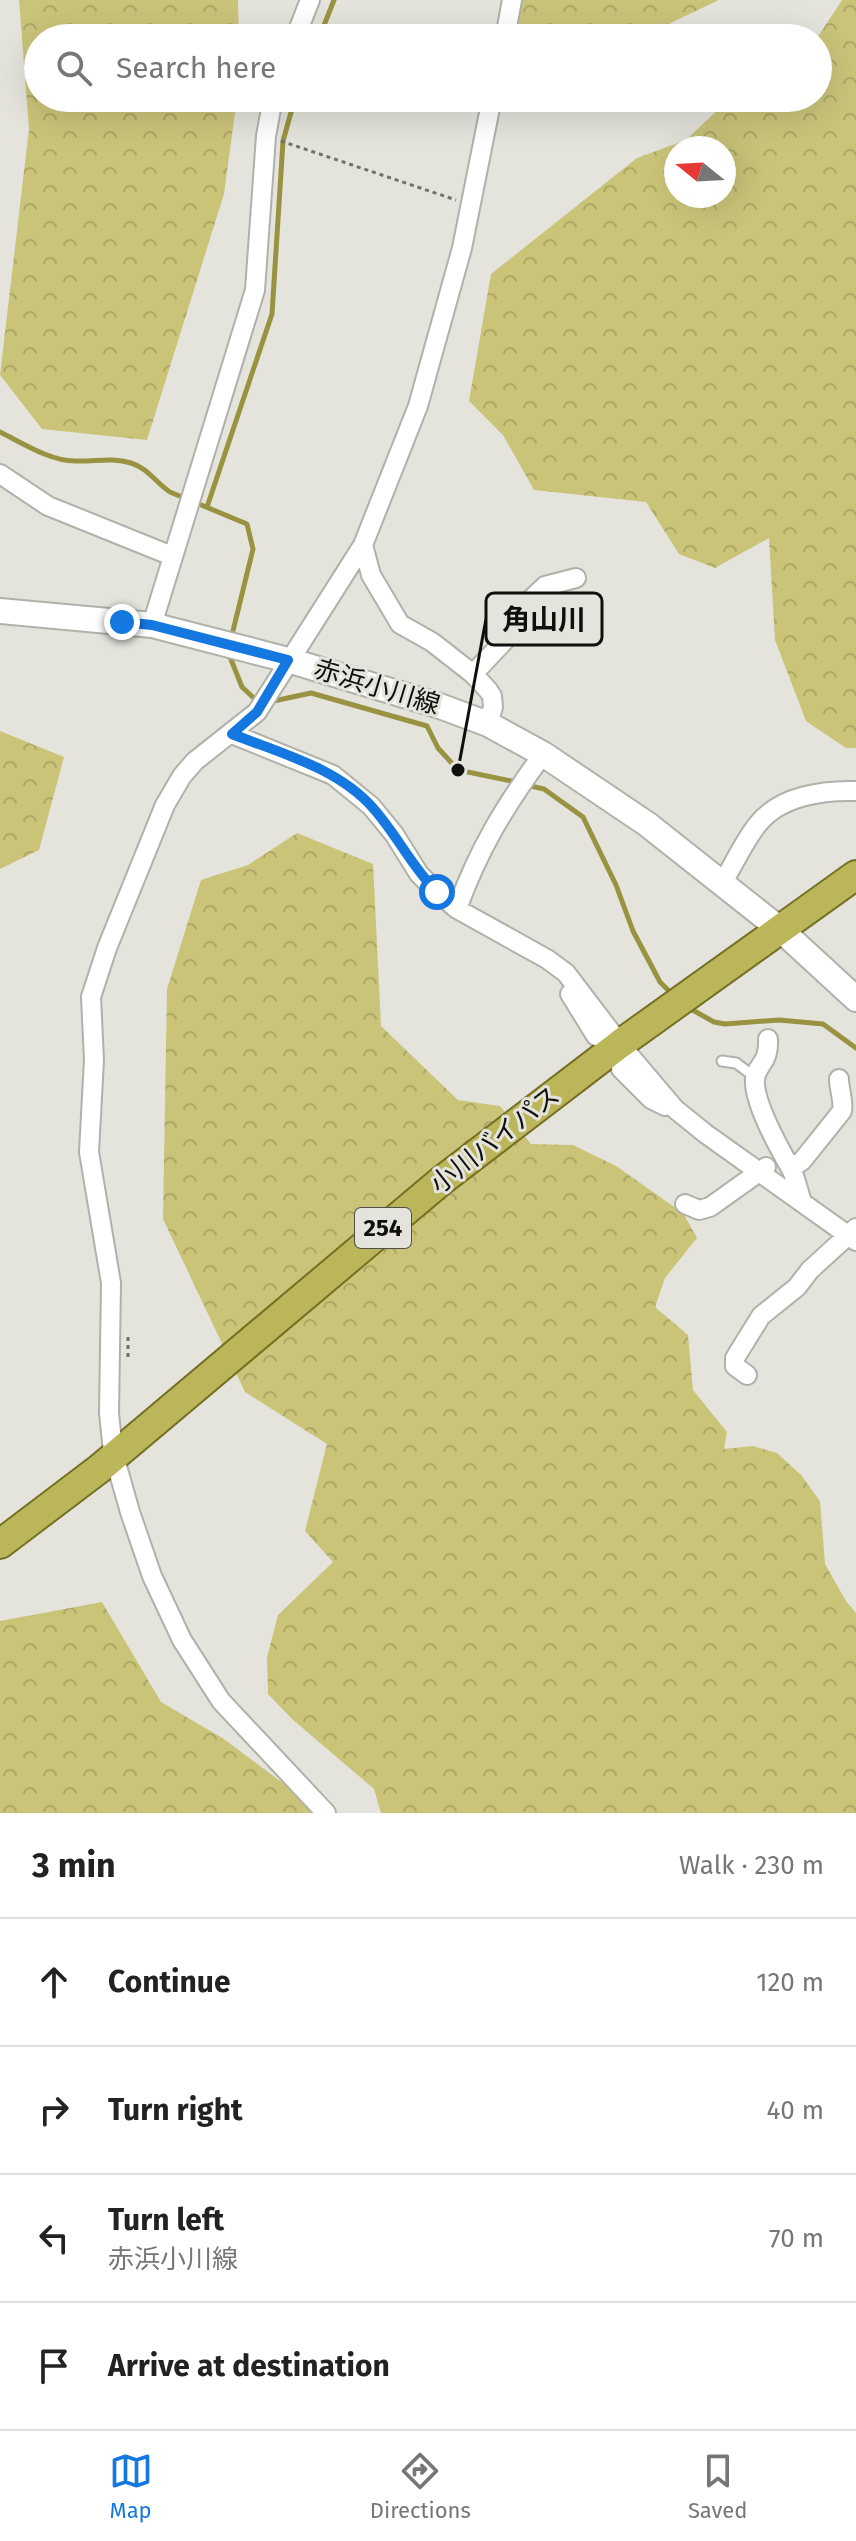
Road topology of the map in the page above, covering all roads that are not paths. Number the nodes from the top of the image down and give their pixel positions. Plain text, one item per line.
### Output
1 (310, 0) edge
2 (512, 0) edge
3 (301, 24) edge
4 (508, 24) edge
5 (270, 112) edge
6 (489, 112) edge
7 (0, 474) edge
8 (363, 545) junction
9 (172, 556) junction
10 (576, 578) dead end
11 (0, 611) edge
12 (152, 625) junction
13 (288, 660) junction
14 (473, 674) junction
15 (488, 724) junction
16 (232, 734) junction
17 (543, 754) junction
18 (856, 791) edge
19 (856, 875) edge
20 (722, 884) junction
21 (457, 909) junction
22 (781, 930) junction
23 (856, 999) edge
24 (768, 1039) dead end
25 (612, 1050) junction
26 (722, 1061) dead end
27 (755, 1077) junction
28 (839, 1079) dead end
29 (786, 1162) junction
30 (759, 1172) junction
31 (802, 1202) junction
32 (685, 1204) dead end
33 (853, 1235) edge
34 (747, 1375) dead end
35 (115, 1456) junction
36 (0, 1544) edge
37 (326, 1813) edge

1 - 3 street
2 - 4 street
5 - 9 street
6 - 8 street
7 - 9 street
8 - 13 street
8 - 14 street
9 - 12 street
10 - 14 street
11 - 12 main road, 赤浜小川線
12 - 13 main road, 赤浜小川線
13 - 15 main road, 赤浜小川線
13 - 16 street
14 - 15 street
15 - 17 main road, 赤浜小川線
16 - 21 street
16 - 35 street
17 - 20 main road, 赤浜小川線
17 - 21 street
18 - 20 street
19 - 22 highway, 小川バイパス / 254
20 - 22 main road, 赤浜小川線
21 - 25 street
22 - 23 main road, 赤浜小川線
22 - 25 highway, 小川バイパス / 254
24 - 27 street
25 - 30 street
25 - 35 highway, 小川バイパス / 254
26 - 27 lane
27 - 29 street
28 - 29 street
29 - 30 street
29 - 31 street
30 - 31 street
30 - 32 street
31 - 33 street
33 - 34 street
35 - 36 highway, 小川バイパス / 254
35 - 37 street

